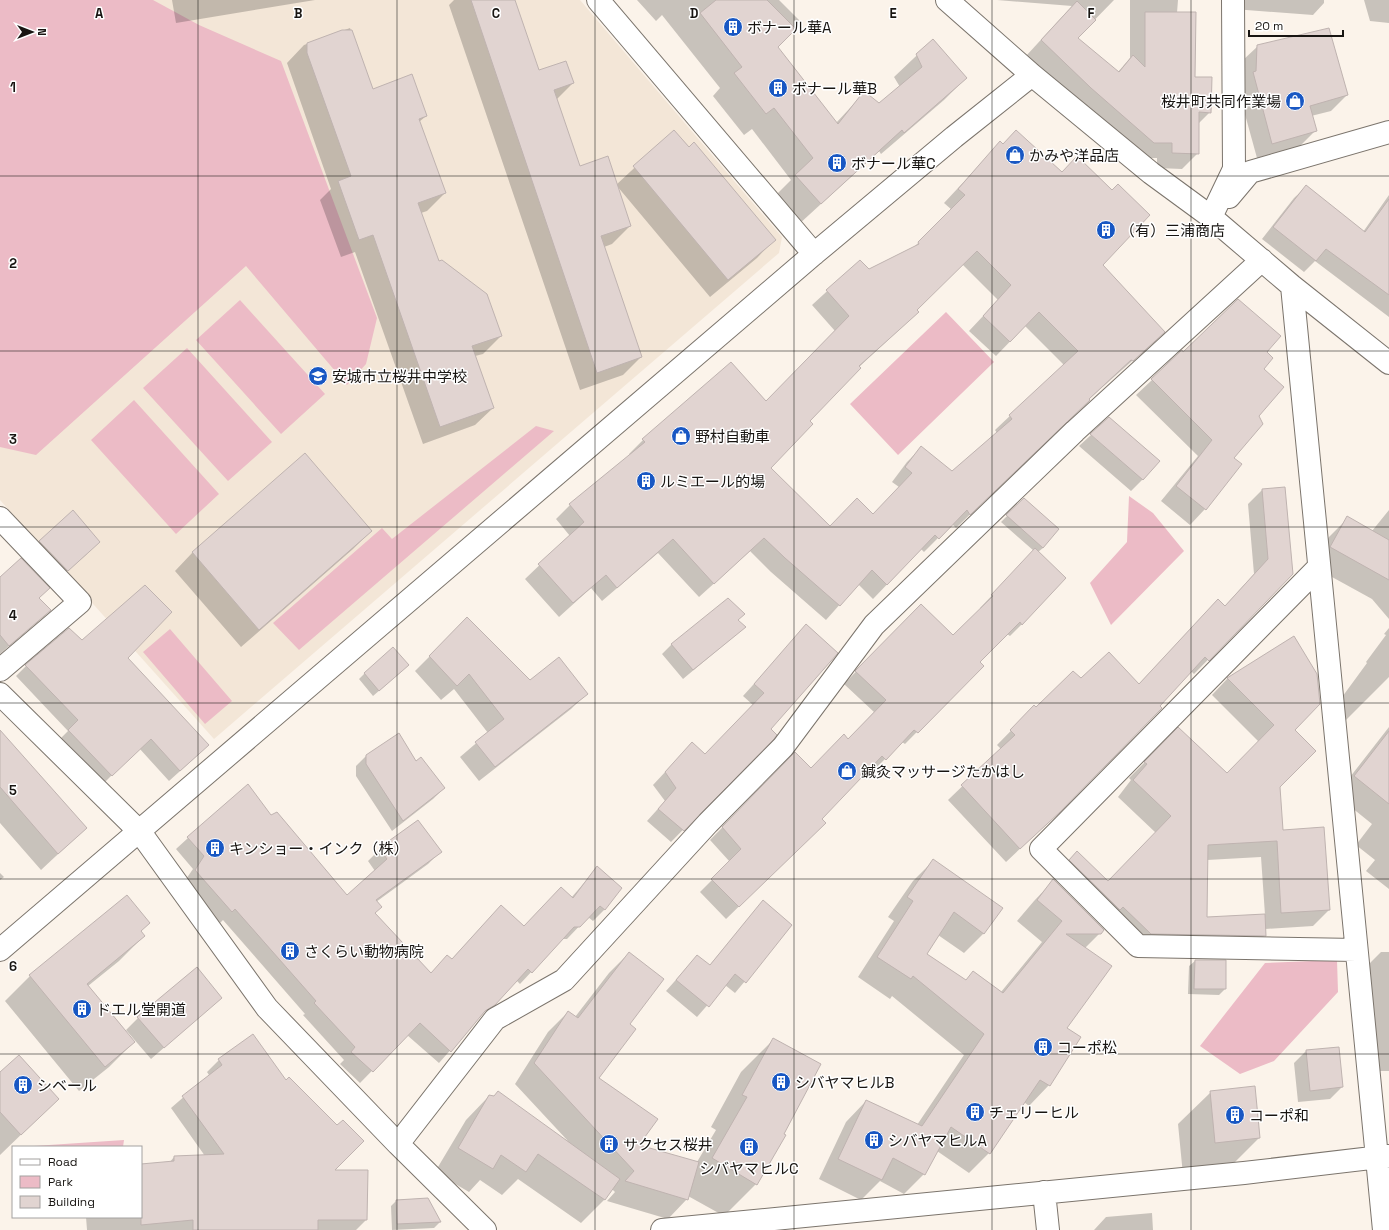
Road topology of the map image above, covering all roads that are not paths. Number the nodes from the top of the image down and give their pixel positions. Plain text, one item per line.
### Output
1 (598, 0) edge
2 (947, 0) edge
3 (1233, 0) edge
4 (1032, 75) junction
5 (1389, 132) edge
6 (1211, 217) junction
7 (814, 254) junction
8 (1262, 260) junction
9 (1292, 286) junction
10 (1389, 363) edge
11 (0, 518) edge
12 (1319, 567) junction
13 (0, 670) edge
14 (0, 694) edge
15 (140, 832) junction
16 (0, 950) edge
17 (1356, 950) junction
18 (398, 1144) junction
19 (1382, 1157) edge
20 (1044, 1192) junction
21 (842, 1221) edge
22 (485, 1230) edge
23 (662, 1230) edge
24 (1048, 1230) edge
25 (1384, 1230) edge

1 - 7 street
2 - 4 street
3 - 6 street
4 - 6 street
4 - 7 street
5 - 6 street
6 - 8 street
7 - 15 street
8 - 9 street
8 - 18 street
9 - 10 street
9 - 12 street
11 - 13 street
12 - 17 street
12 - 17 street
14 - 15 street
15 - 16 street
15 - 18 street
17 - 19 street
18 - 22 street
19 - 20 street
19 - 25 street
20 - 21 street
20 - 24 street
21 - 23 street

